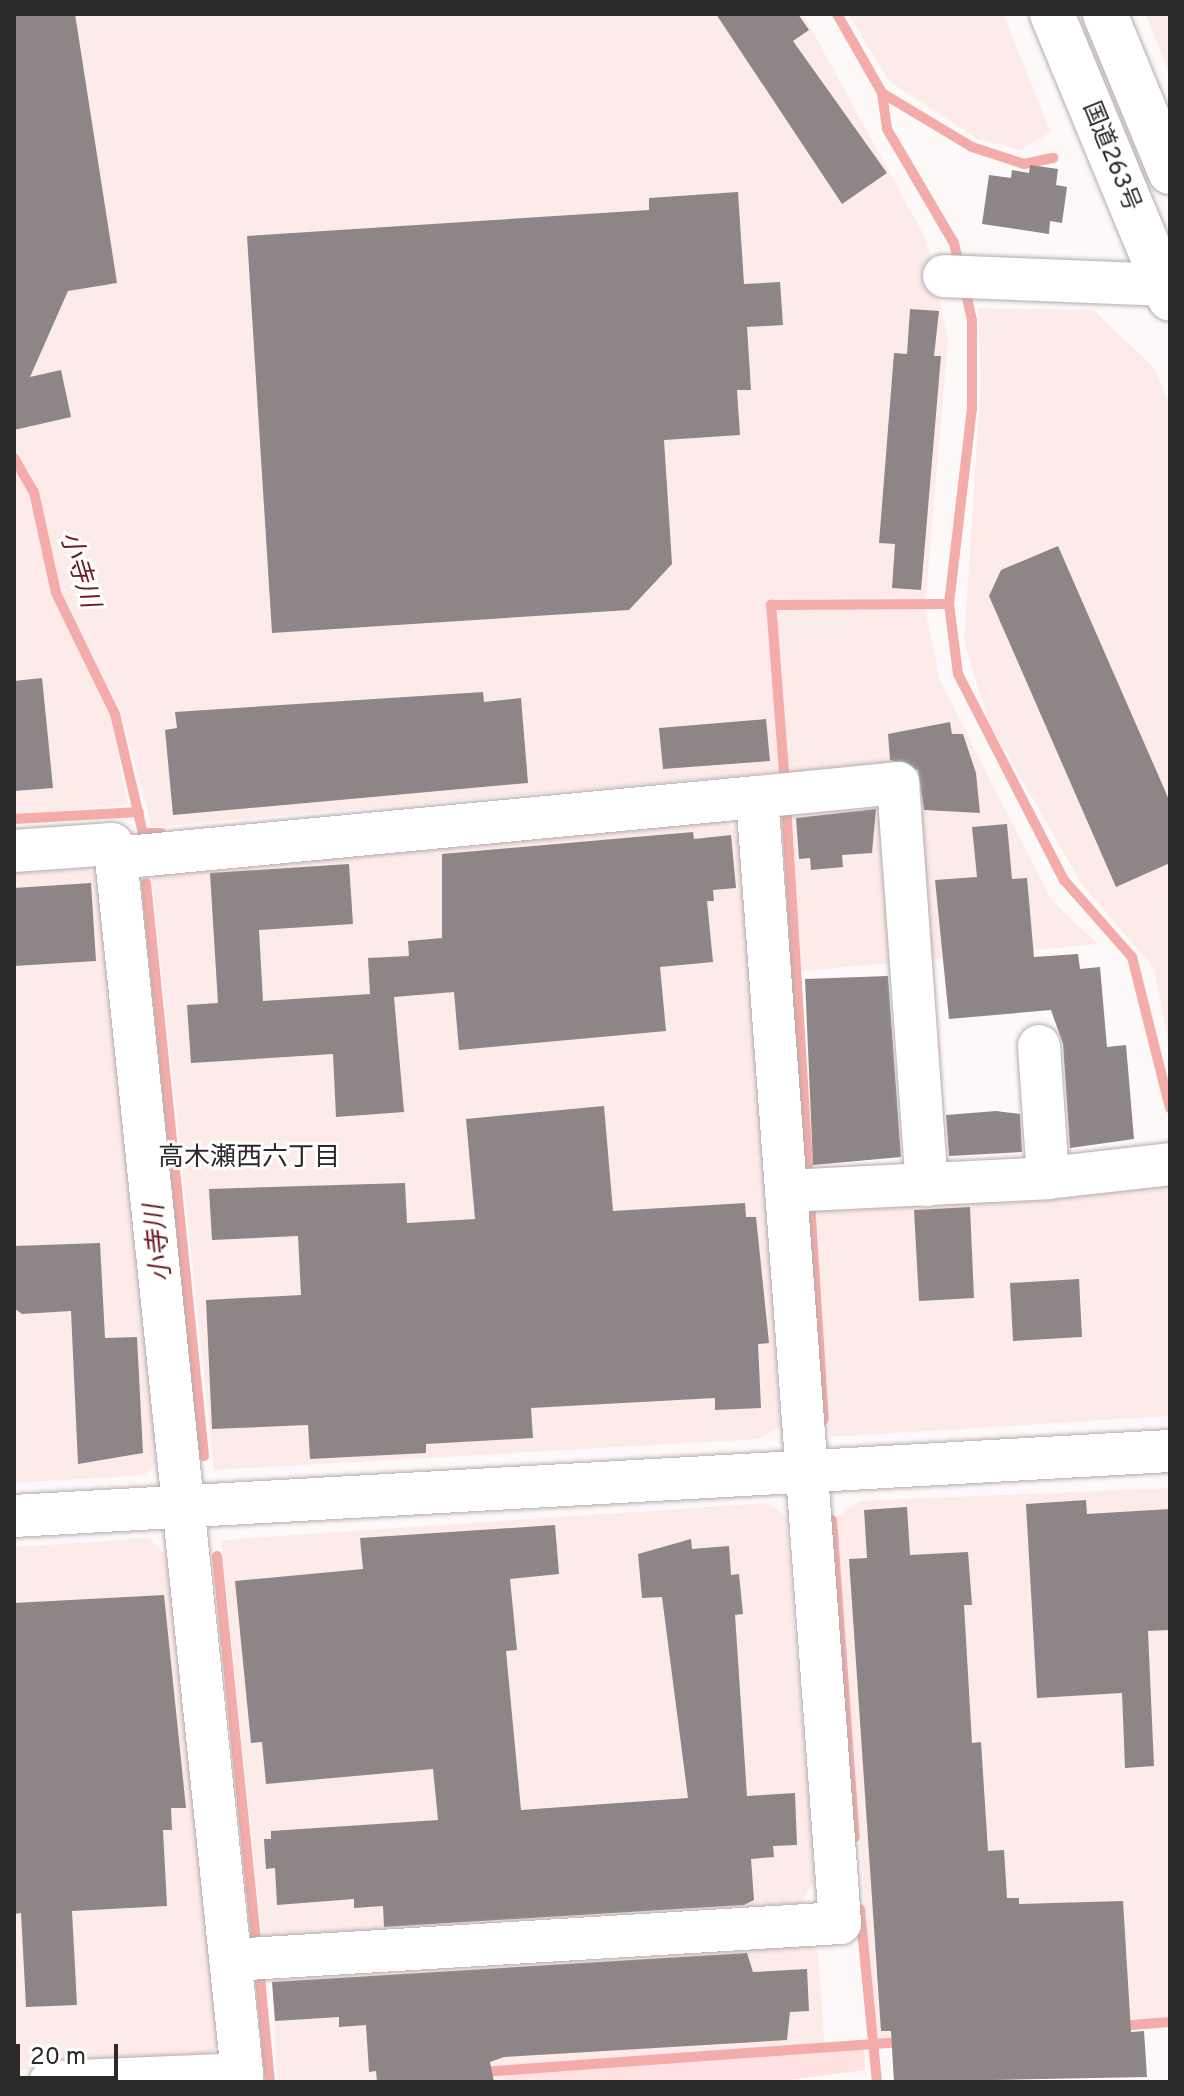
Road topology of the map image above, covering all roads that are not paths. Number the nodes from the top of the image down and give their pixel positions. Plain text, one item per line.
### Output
1 (1052, 14) edge
2 (1105, 14) edge
3 (1170, 172) edge
4 (963, 276) dead end
5 (1167, 289) edge
6 (775, 795) junction
7 (14, 851) edge
8 (116, 858) junction
9 (1039, 1046) dead end
10 (1170, 1164) edge
11 (1048, 1178) junction
12 (927, 1185) junction
13 (801, 1190) junction
14 (1170, 1451) edge
15 (803, 1472) junction
16 (184, 1507) junction
17 (14, 1516) edge
18 (249, 1959) junction
19 (50, 2082) edge

1 - 5 highway, 国道263号
2 - 3 highway, 国道263号
4 - 5 street
6 - 8 street
6 - 12 street
6 - 13 street
7 - 8 street
8 - 16 street
9 - 11 street
10 - 11 street
11 - 12 street
12 - 13 street
13 - 15 street
14 - 15 street
15 - 16 street
15 - 18 street
16 - 17 street
16 - 18 street
18 - 19 street

